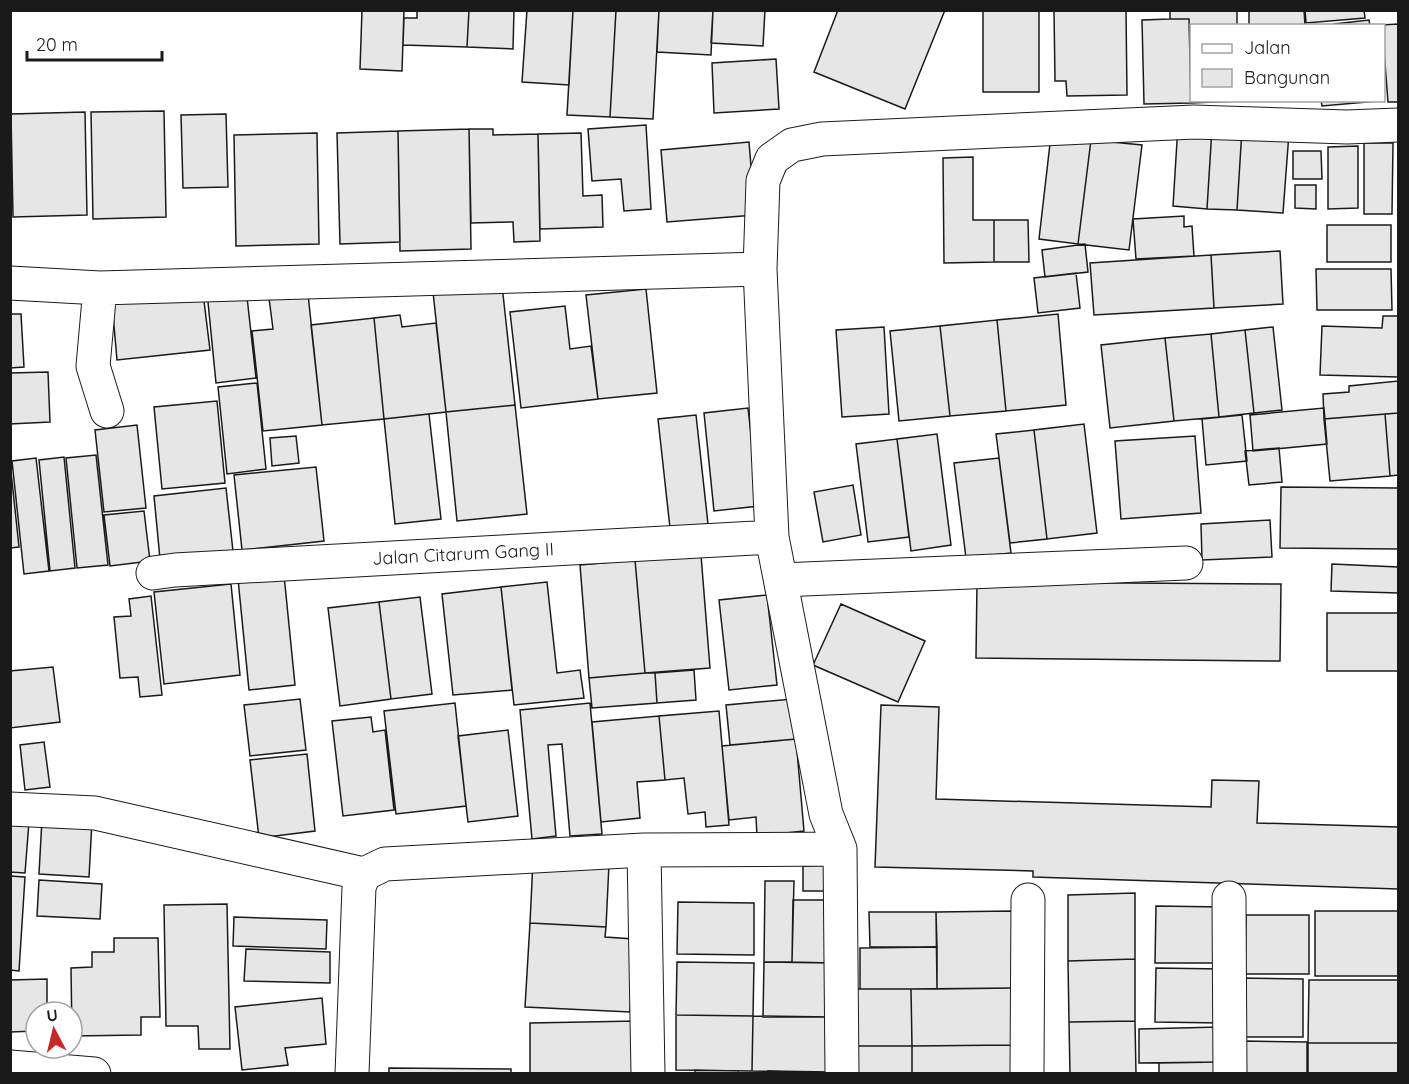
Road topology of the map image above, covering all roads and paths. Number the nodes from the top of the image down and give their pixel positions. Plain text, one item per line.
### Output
1 (1398, 125) edge
2 (760, 269) junction
3 (10, 283) edge
4 (100, 288) junction
5 (106, 411) dead end
6 (772, 537) junction
7 (1186, 563) dead end
8 (153, 573) dead end
9 (780, 580) junction
10 (10, 809) edge
11 (840, 849) junction
12 (644, 850) junction
13 (364, 874) junction
14 (1229, 898) dead end
15 (1028, 900) dead end
16 (10, 1067) edge
17 (94, 1074) edge
18 (352, 1074) edge
19 (648, 1074) edge
20 (843, 1074) edge
21 (1027, 1074) edge
22 (1230, 1074) edge

1 - 2 street
2 - 4 street
2 - 6 street
3 - 4 street
4 - 5 street
6 - 8 street, Jalan Citarum Gang II
6 - 9 street
7 - 9 street
9 - 11 street
10 - 13 street
11 - 12 street
11 - 20 street
12 - 13 street
12 - 19 street
13 - 18 street
14 - 22 street
15 - 21 street
16 - 17 street

